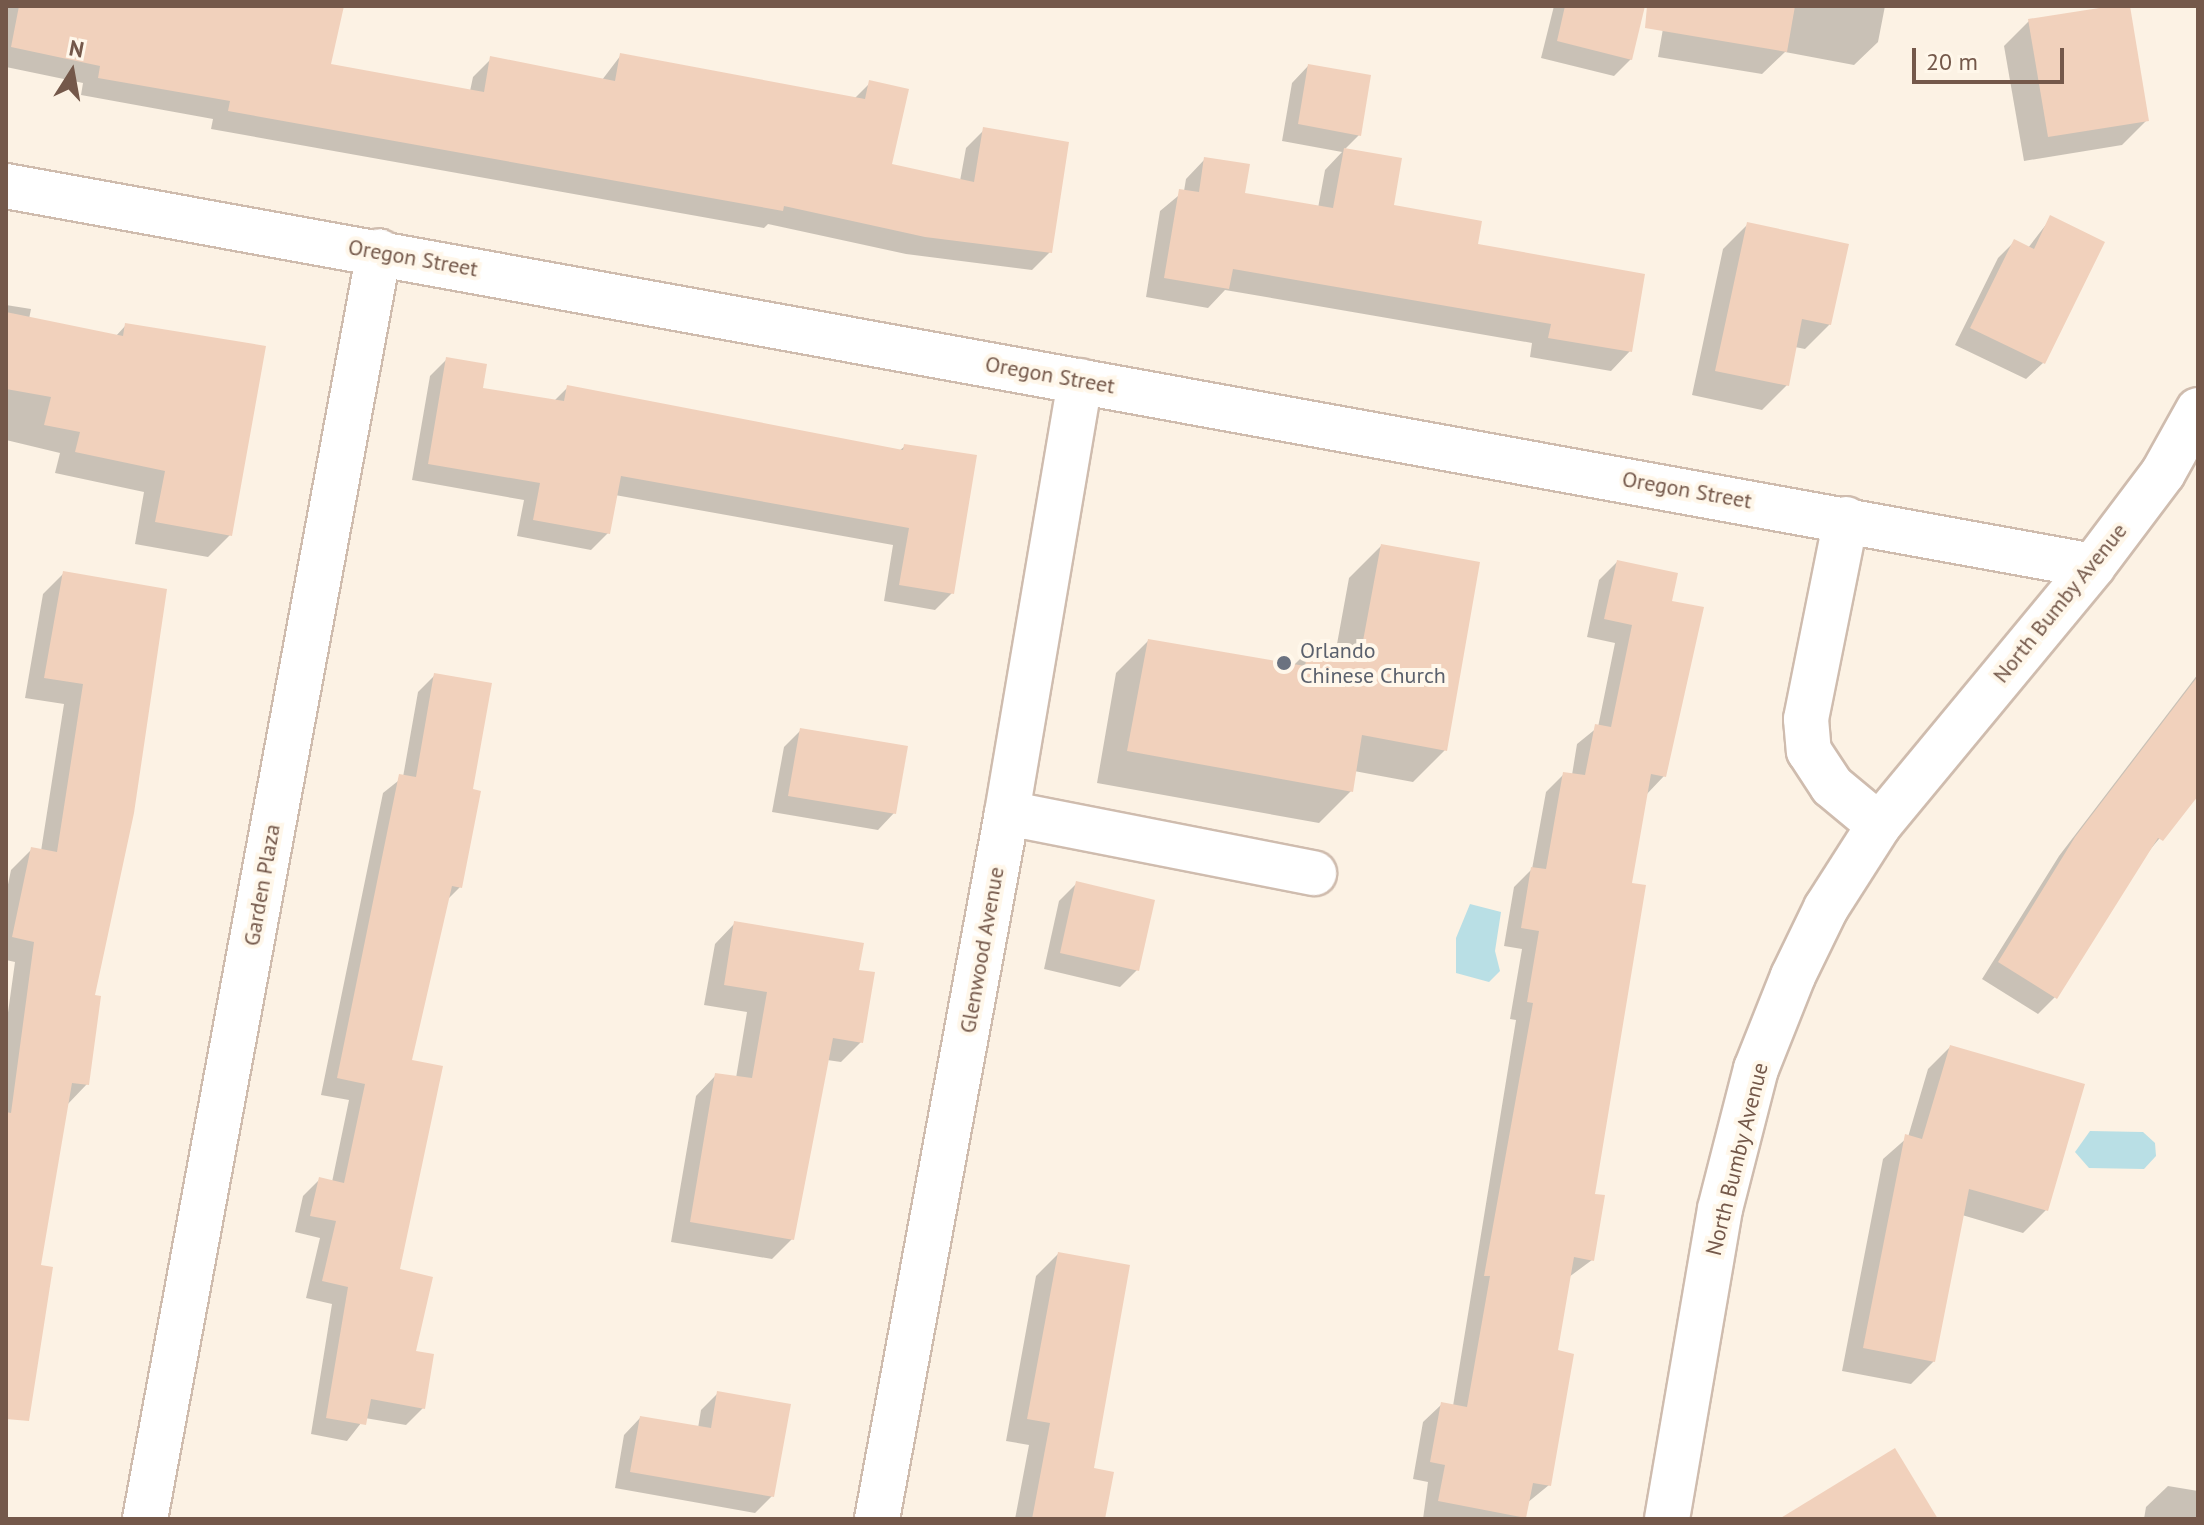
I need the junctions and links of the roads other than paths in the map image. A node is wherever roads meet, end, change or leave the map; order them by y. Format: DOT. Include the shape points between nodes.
graph roads {
  1 [pos="6,186"];
  2 [pos="379,251"];
  3 [pos="1080,381"];
  4 [pos="2198,410"];
  5 [pos="1846,519"];
  6 [pos="2093,566"];
  7 [pos="1007,813"];
  8 [pos="1879,825"];
  9 [pos="1314,873"];
  10 [pos="145,1519"];
  11 [pos="877,1519"];
  12 [pos="1667,1519"];
  1 -- 2 [label="street, Oregon Street"];
  2 -- 3 [label="street, Oregon Street"];
  2 -- 10 [label="street, Garden Plaza"];
  3 -- 5 [label="street, Oregon Street"];
  3 -- 7 [label="street, Glenwood Avenue"];
  4 -- 6 [label="street, North Bumby Avenue" via="2163,473"];
  5 -- 6 [label="street, Oregon Street"];
  5 -- 8 [label="street" via="1806,719 1809,751 1832,786"];
  6 -- 8 [label="street, North Bumby Avenue"];
  7 -- 9 [label="street"];
  7 -- 11 [label="street, Glenwood Avenue"];
  8 -- 12 [label="street, North Bumby Avenue" via="1826,908 1756,1069 1720,1209"];
}
